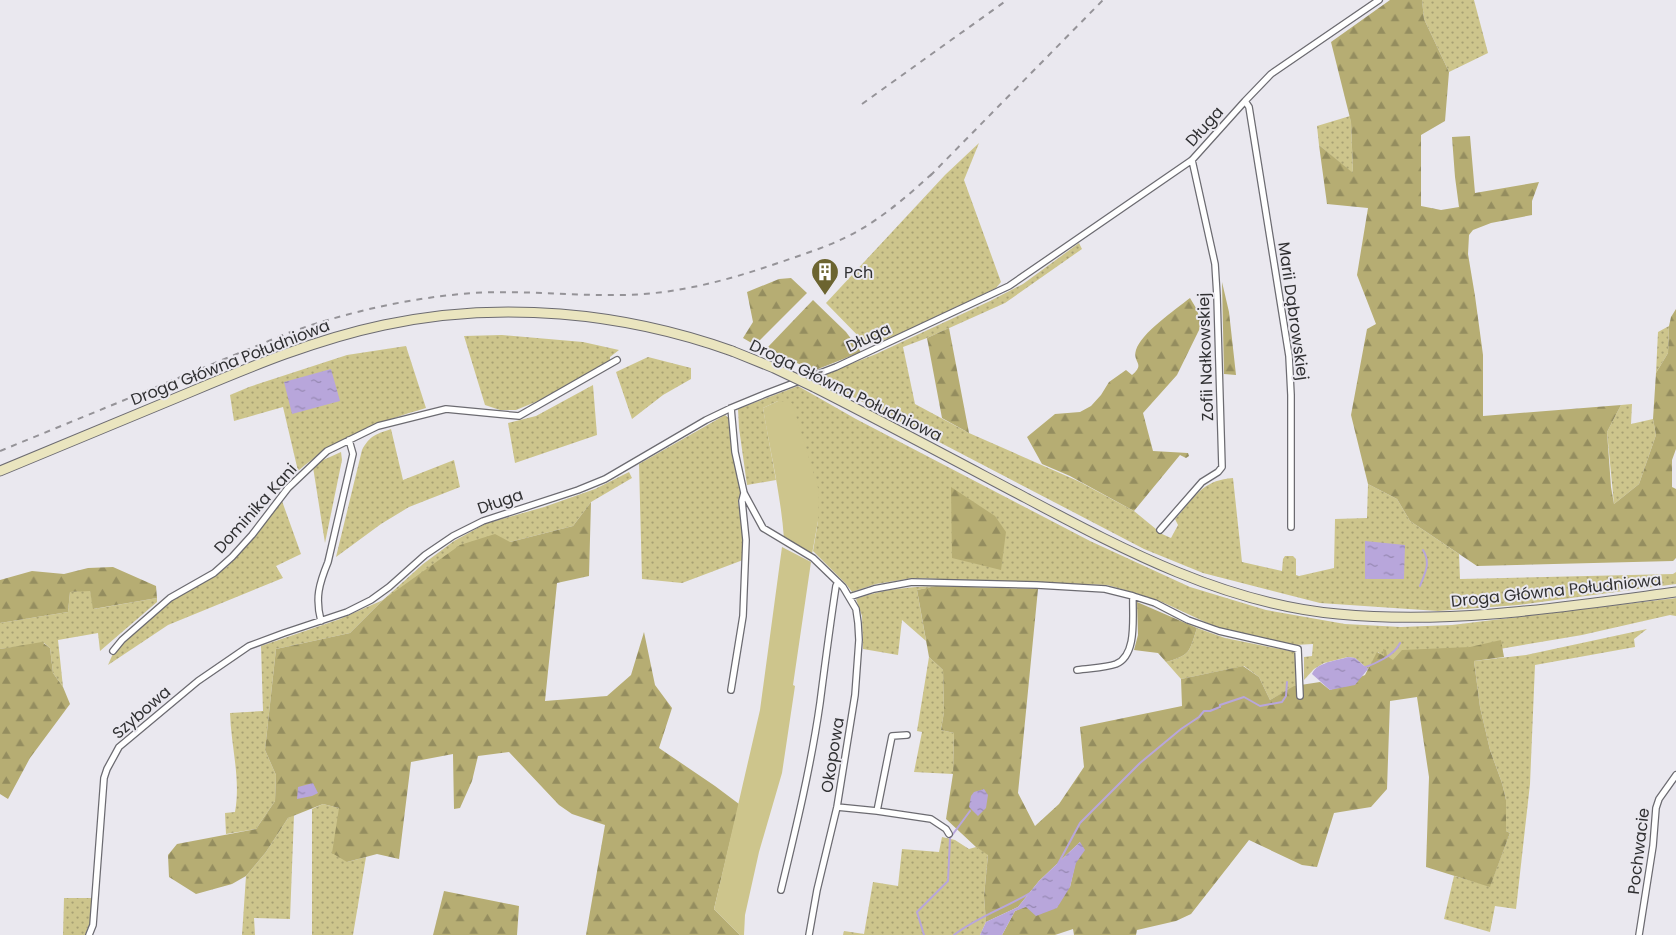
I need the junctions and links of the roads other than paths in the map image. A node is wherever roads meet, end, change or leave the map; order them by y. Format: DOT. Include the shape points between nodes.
graph roads {
  1 [pos="1379,0"];
  2 [pos="1245,101"];
  3 [pos="1192,160"];
  4 [pos="617,360"];
  5 [pos="731,408"];
  6 [pos="349,440"];
  7 [pos="0,470"];
  8 [pos="744,493"];
  9 [pos="1291,527"];
  10 [pos="1160,530"];
  11 [pos="838,582"];
  12 [pos="1676,592"];
  13 [pos="1133,596"];
  14 [pos="849,597"];
  15 [pos="321,621"];
  16 [pos="113,651"];
  17 [pos="1077,670"];
  18 [pos="731,690"];
  19 [pos="1300,696"];
  20 [pos="907,735"];
  21 [pos="1676,776"];
  22 [pos="837,807"];
  23 [pos="877,811"];
  24 [pos="949,834"];
  25 [pos="781,890"];
  26 [pos="89,935"];
  27 [pos="809,935"];
  28 [pos="1639,935"];
  1 -- 2 [label="street, Długa" via="1271,74"];
  2 -- 3 [label="street, Długa"];
  2 -- 9 [label="street, Marii Dąbrowskiej" via="1249,107 1289,356 1292,395"];
  3 -- 5 [label="street, Długa" via="1009,286 836,367"];
  3 -- 10 [label="street, Zofii Nałkowskiej" via="1215,264 1222,467 1202,482"];
  4 -- 6 [label="street, Dominika Kani" via="519,416 446,409 378,426"];
  5 -- 8 [label="street, Okopowa" via="735,452"];
  5 -- 15 [label="street, Długa" via="605,479 483,521 453,536 371,600"];
  6 -- 15 [label="street" via="353,454 317,595"];
  6 -- 16 [label="street, Dominika Kani" via="326,451 288,488 232,557 214,573 170,598"];
  7 -- 12 [label="main road, Droga Główna Południowa, bridge" via="259,364 336,337 434,317 482,313 565,315 647,326 732,351 814,387 1138,556 1203,582 1258,599 1338,614 1449,617 1524,612"];
  8 -- 11 [label="street, Okopowa" via="763,528 813,558"];
  8 -- 18 [label="street, Okopowa" via="746,540 742,616"];
  11 -- 14 [label="street, Okopowa"];
  11 -- 25 [label="street, Okopowa" via="814,737"];
  13 -- 14 [label="street" via="1105,590 1038,585 912,582"];
  13 -- 17 [label="street" via="1132,646 1124,659 1116,664"];
  13 -- 19 [label="street" via="1219,631 1298,649"];
  14 -- 22 [label="street, Okopowa" via="856,609 859,640 855,695"];
  15 -- 26 [label="street, Szybowa" via="249,646 198,681 119,747 104,778 93,925"];
  20 -- 23 [label="street" via="892,736"];
  21 -- 28 [label="street, Pochwacie" via="1656,808"];
  22 -- 23 [label="street"];
  22 -- 27 [label="street, Okopowa"];
  23 -- 24 [label="street" via="931,819"];
}
